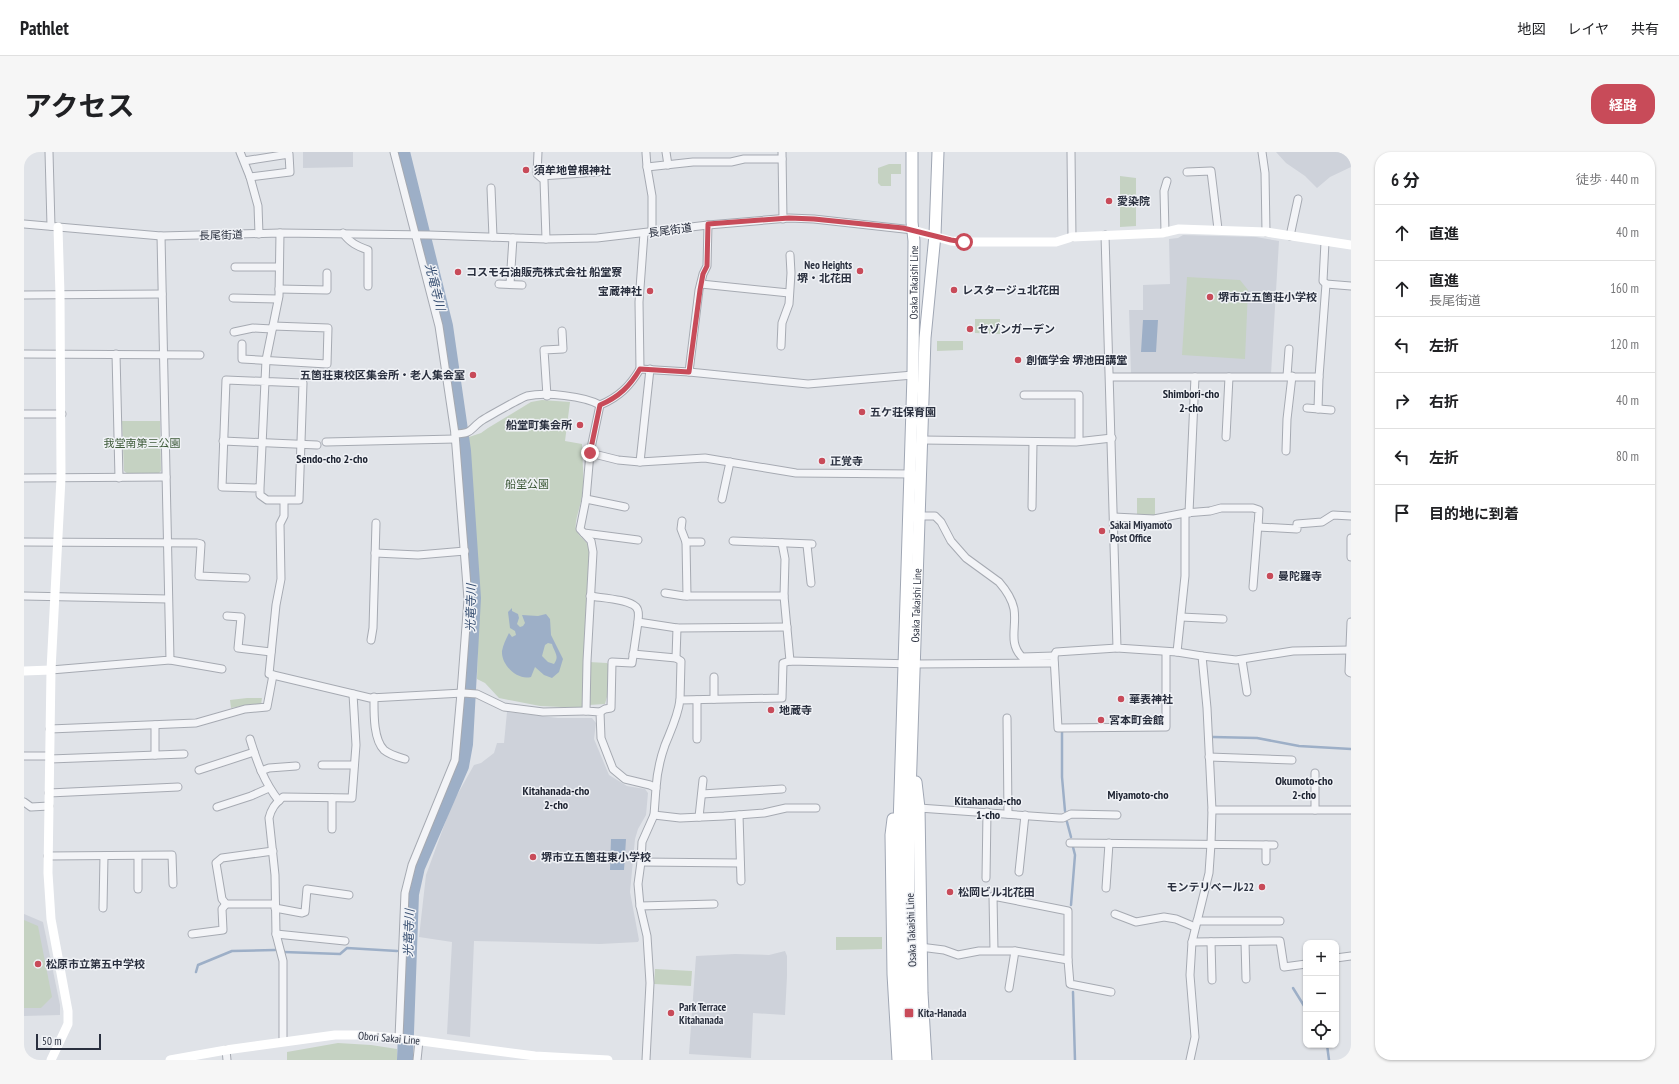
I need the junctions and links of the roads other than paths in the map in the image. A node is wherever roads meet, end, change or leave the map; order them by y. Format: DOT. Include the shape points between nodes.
graph roads {
  1 [pos="49,152"];
  2 [pos="240,152"];
  3 [pos="394,152"];
  4 [pos="538,152"];
  5 [pos="666,152"];
  6 [pos="912,152"];
  7 [pos="938,152"];
  8 [pos="1071,152"];
  9 [pos="1262,152"];
  10 [pos="646,153"];
  11 [pos="743,155"];
  12 [pos="782,155"];
  13 [pos="244,161"];
  14 [pos="668,165"];
  15 [pos="647,167"];
  16 [pos="598,172"];
  17 [pos="1187,172"];
  18 [pos="541,176"];
  19 [pos="250,177"];
  20 [pos="1167,181"];
  21 [pos="491,188"];
  22 [pos="1298,199"];
  23 [pos="783,219"];
  24 [pos="24,224"];
  25 [pos="708,224"];
  26 [pos="54,227"];
  27 [pos="1218,229"];
  28 [pos="913,230"];
  29 [pos="652,232"];
  30 [pos="1164,232"];
  31 [pos="1266,232"];
  32 [pos="280,233"];
  33 [pos="644,233"];
  34 [pos="259,234"];
  35 [pos="343,234"];
  36 [pos="417,235"];
  37 [pos="935,235"];
  38 [pos="1105,235"];
  39 [pos="161,236"];
  40 [pos="1290,236"];
  41 [pos="493,237"];
  42 [pos="1072,237"];
  43 [pos="513,238"];
  44 [pos="546,239"];
  45 [pos="1325,242"];
  46 [pos="1351,245"];
  47 [pos="790,255"];
  48 [pos="235,267"];
  49 [pos="279,267"];
  50 [pos="327,273"];
  51 [pos="500,284"];
  52 [pos="510,284"];
  53 [pos="701,284"];
  54 [pos="1326,284"];
  55 [pos="522,285"];
  56 [pos="368,286"];
  57 [pos="1351,286"];
  58 [pos="279,289"];
  59 [pos="790,293"];
  60 [pos="162,294"];
  61 [pos="24,295"];
  62 [pos="60,295"];
  63 [pos="233,298"];
  64 [pos="278,299"];
  65 [pos="272,328"];
  66 [pos="562,331"];
  67 [pos="234,332"];
  68 [pos="242,344"];
  69 [pos="781,346"];
  70 [pos="1288,349"];
  71 [pos="24,354"];
  72 [pos="61,354"];
  73 [pos="116,354"];
  74 [pos="164,354"];
  75 [pos="200,355"];
  76 [pos="266,360"];
  77 [pos="640,369"];
  78 [pos="650,369"];
  79 [pos="689,372"];
  80 [pos="913,375"];
  81 [pos="1290,376"];
  82 [pos="1110,377"];
  83 [pos="1229,377"];
  84 [pos="1320,377"];
  85 [pos="1196,378"];
  86 [pos="265,382"];
  87 [pos="1024,395"];
  88 [pos="547,396"];
  89 [pos="600,405"];
  90 [pos="1306,408"];
  91 [pos="1318,409"];
  92 [pos="1331,410"];
  93 [pos="24,414"];
  94 [pos="62,414"];
  95 [pos="455,436"];
  96 [pos="1112,438"];
  97 [pos="1226,438"];
  98 [pos="922,440"];
  99 [pos="223,441"];
  100 [pos="1079,441"];
  101 [pos="262,442"];
  102 [pos="326,442"];
  103 [pos="1033,442"];
  104 [pos="301,444"];
  105 [pos="317,445"];
  106 [pos="1286,451"];
  107 [pos="590,453"];
  108 [pos="640,462"];
  109 [pos="730,462"];
  110 [pos="910,474"];
  111 [pos="921,474"];
  112 [pos="24,478"];
  113 [pos="61,478"];
  114 [pos="119,478"];
  115 [pos="166,478"];
  116 [pos="260,488"];
  117 [pos="586,499"];
  118 [pos="284,500"];
  119 [pos="722,500"];
  120 [pos="625,507"];
  121 [pos="1032,507"];
  122 [pos="1187,513"];
  123 [pos="920,516"];
  124 [pos="1351,516"];
  125 [pos="1114,517"];
  126 [pos="682,521"];
  127 [pos="376,523"];
  128 [pos="1258,524"];
  129 [pos="584,533"];
  130 [pos="1351,538"];
  131 [pos="638,540"];
  132 [pos="733,541"];
  133 [pos="24,542"];
  134 [pos="58,542"];
  135 [pos="686,542"];
  136 [pos="701,542"];
  137 [pos="1351,542"];
  138 [pos="167,543"];
  139 [pos="782,543"];
  140 [pos="465,551"];
  141 [pos="375,553"];
  142 [pos="1351,557"];
  143 [pos="246,578"];
  144 [pos="812,583"];
  145 [pos="1253,587"];
  146 [pos="665,593"];
  147 [pos="24,596"];
  148 [pos="590,596"];
  149 [pos="687,596"];
  150 [pos="784,596"];
  151 [pos="54,597"];
  152 [pos="168,599"];
  153 [pos="227,616"];
  154 [pos="1181,618"];
  155 [pos="1223,619"];
  156 [pos="638,622"];
  157 [pos="1351,622"];
  158 [pos="787,627"];
  159 [pos="677,628"];
  160 [pos="371,640"];
  161 [pos="1117,648"];
  162 [pos="1350,650"];
  163 [pos="271,652"];
  164 [pos="1166,652"];
  165 [pos="1177,652"];
  166 [pos="633,654"];
  167 [pos="1202,656"];
  168 [pos="676,658"];
  169 [pos="170,660"];
  170 [pos="1054,660"];
  171 [pos="1242,660"];
  172 [pos="790,661"];
  173 [pos="910,664"];
  174 [pos="222,669"];
  175 [pos="24,670"];
  176 [pos="51,670"];
  177 [pos="1351,673"];
  178 [pos="273,675"];
  179 [pos="714,677"];
  180 [pos="1247,692"];
  181 [pos="462,693"];
  182 [pos="353,694"];
  183 [pos="374,698"];
  184 [pos="680,700"];
  185 [pos="697,700"];
  186 [pos="714,700"];
  187 [pos="586,711"];
  188 [pos="600,712"];
  189 [pos="1008,718"];
  190 [pos="155,725"];
  191 [pos="50,729"];
  192 [pos="250,739"];
  193 [pos="697,739"];
  194 [pos="911,744"];
  195 [pos="254,752"];
  196 [pos="184,754"];
  197 [pos="155,755"];
  198 [pos="24,756"];
  199 [pos="50,758"];
  200 [pos="1209,758"];
  201 [pos="405,759"];
  202 [pos="1292,760"];
  203 [pos="322,765"];
  204 [pos="354,765"];
  205 [pos="296,766"];
  206 [pos="199,770"];
  207 [pos="260,771"];
  208 [pos="1315,773"];
  209 [pos="703,780"];
  210 [pos="900,781"];
  211 [pos="178,787"];
  212 [pos="269,788"];
  213 [pos="656,788"];
  214 [pos="782,789"];
  215 [pos="49,793"];
  216 [pos="702,794"];
  217 [pos="332,798"];
  218 [pos="279,801"];
  219 [pos="24,802"];
  220 [pos="49,806"];
  221 [pos="217,806"];
  222 [pos="816,808"];
  223 [pos="919,808"];
  224 [pos="1212,810"];
  225 [pos="1315,810"];
  226 [pos="1351,810"];
  227 [pos="987,812"];
  228 [pos="1008,814"];
  229 [pos="654,815"];
  230 [pos="740,815"];
  231 [pos="1025,815"];
  232 [pos="1117,815"];
  233 [pos="698,817"];
  234 [pos="332,829"];
  235 [pos="1070,843"];
  236 [pos="1109,843"];
  237 [pos="1211,844"];
  238 [pos="272,851"];
  239 [pos="48,856"];
  240 [pos="104,856"];
  241 [pos="138,856"];
  242 [pos="1266,861"];
  243 [pos="641,862"];
  244 [pos="740,863"];
  245 [pos="1019,872"];
  246 [pos="986,878"];
  247 [pos="741,881"];
  248 [pos="173,884"];
  249 [pos="1106,888"];
  250 [pos="138,889"];
  251 [pos="349,895"];
  252 [pos="226,904"];
  253 [pos="714,904"];
  254 [pos="275,906"];
  255 [pos="640,906"];
  256 [pos="103,908"];
  257 [pos="1115,914"];
  258 [pos="905,918"];
  259 [pos="1280,921"];
  260 [pos="1196,924"];
  261 [pos="192,934"];
  262 [pos="276,934"];
  263 [pos="345,941"];
  264 [pos="1192,942"];
  265 [pos="1211,942"];
  266 [pos="1245,942"];
  267 [pos="920,947"];
  268 [pos="994,950"];
  269 [pos="1015,951"];
  270 [pos="1351,956"];
  271 [pos="1339,958"];
  272 [pos="1068,960"];
  273 [pos="1303,964"];
  274 [pos="1246,979"];
  275 [pos="1212,980"];
  276 [pos="1008,988"];
  277 [pos="1111,992"];
  278 [pos="400,1038"];
  279 [pos="415,1040"];
  280 [pos="284,1041"];
  281 [pos="226,1050"];
  282 [pos="51,1060"];
  283 [pos="170,1060"];
  284 [pos="227,1060"];
  285 [pos="417,1060"];
  286 [pos="604,1060"];
  287 [pos="608,1060"];
  288 [pos="646,1060"];
  289 [pos="898,1060"];
  290 [pos="907,1060"];
  291 [pos="917,1060"];
  292 [pos="926,1060"];
  293 [pos="1190,1060"];
  1 -- 26 [label="street"];
  2 -- 13 [label="street"];
  3 -- 36 [label="street"];
  4 -- 18 [label="street" via="537,174"];
  5 -- 14 [label="street"];
  6 -- 28 [label="main road, Osaka Takaishi Line"];
  7 -- 37 [label="main road, Osaka Takaishi Line"];
  8 -- 42 [label="street"];
  9 -- 31 [label="street"];
  10 -- 15 [label="street"];
  11 -- 12 [label="street"];
  11 -- 14 [label="street" via="731,162"];
  12 -- 23 [label="street"];
  13 -- 19 [label="street"];
  13 -- 19 [label="street" via="289,154 290,172"];
  14 -- 15 [label="street"];
  15 -- 29 [label="street" via="652,196"];
  16 -- 18 [label="street"];
  17 -- 27 [label="street" via="1211,171"];
  18 -- 44 [label="street" via="544,180"];
  19 -- 34 [label="street" via="258,206"];
  20 -- 30 [label="street" via="1164,192"];
  21 -- 41 [label="street"];
  22 -- 40 [label="street"];
  23 -- 25 [label="street, 長尾街道"];
  23 -- 28 [label="street, 長尾街道" via="814,219"];
  24 -- 26 [label="street, 長尾街道"];
  25 -- 29 [label="street, 長尾街道"];
  25 -- 53 [label="street" via="707,266"];
  26 -- 39 [label="street, 長尾街道"];
  26 -- 62 [label="street"];
  27 -- 30 [label="street" via="1179,229"];
  27 -- 31 [label="street"];
  28 -- 37 [label="street"];
  28 -- 80 [label="main road, Osaka Takaishi Line"];
  29 -- 33 [label="street, 長尾街道"];
  30 -- 38 [label="street"];
  31 -- 40 [label="street"];
  32 -- 34 [label="street, 長尾街道"];
  32 -- 35 [label="street, 長尾街道"];
  32 -- 49 [label="street"];
  33 -- 44 [label="street, 長尾街道" via="597,238"];
  33 -- 77 [label="street" via="639,302"];
  34 -- 39 [label="street, 長尾街道"];
  35 -- 36 [label="street, 長尾街道"];
  35 -- 56 [label="street" via="354,245 368,250"];
  36 -- 41 [label="street, 長尾街道"];
  36 -- 95 [label="street" via="439,326"];
  37 -- 42 [label="street" via="964,242 1056,242"];
  37 -- 98 [label="main road, Osaka Takaishi Line" via="925,336"];
  38 -- 42 [label="street"];
  38 -- 82 [label="street"];
  39 -- 60 [label="street"];
  40 -- 45 [label="street"];
  41 -- 43 [label="street, 長尾街道"];
  43 -- 44 [label="street, 長尾街道"];
  43 -- 52 [label="street"];
  45 -- 46 [label="street"];
  45 -- 54 [label="street" via="1323,280"];
  47 -- 59 [label="street"];
  48 -- 49 [label="street"];
  49 -- 58 [label="street"];
  50 -- 58 [label="street" via="327,290"];
  51 -- 52 [label="street"];
  52 -- 55 [label="street"];
  53 -- 59 [label="street"];
  53 -- 79 [label="street"];
  54 -- 57 [label="street"];
  54 -- 84 [label="street"];
  58 -- 64 [label="street"];
  59 -- 69 [label="street" via="782,323"];
  60 -- 62 [label="street"];
  60 -- 74 [label="street"];
  61 -- 62 [label="street"];
  62 -- 72 [label="street"];
  63 -- 64 [label="street"];
  64 -- 65 [label="street"];
  65 -- 67 [label="street"];
  65 -- 76 [label="street"];
  65 -- 76 [label="street" via="328,328 327,364"];
  66 -- 88 [label="street" via="562,349 544,350"];
  68 -- 76 [label="street" via="242,359"];
  70 -- 81 [label="street"];
  71 -- 72 [label="street"];
  72 -- 73 [label="street"];
  72 -- 94 [label="street"];
  73 -- 74 [label="street"];
  73 -- 114 [label="street"];
  74 -- 75 [label="street"];
  74 -- 115 [label="street"];
  76 -- 86 [label="street"];
  77 -- 78 [label="street"];
  77 -- 89 [label="street" via="622,393"];
  78 -- 79 [label="street"];
  78 -- 108 [label="street"];
  79 -- 80 [label="street" via="808,384"];
  80 -- 110 [label="main road, Osaka Takaishi Line"];
  81 -- 83 [label="street"];
  81 -- 84 [label="street"];
  81 -- 106 [label="street"];
  82 -- 85 [label="street"];
  82 -- 96 [label="street"];
  83 -- 85 [label="street"];
  83 -- 97 [label="street"];
  84 -- 91 [label="street"];
  85 -- 122 [label="street"];
  86 -- 99 [label="street" via="226,380"];
  86 -- 101 [label="street"];
  86 -- 104 [label="street" via="303,383"];
  87 -- 100 [label="street" via="1079,395"];
  88 -- 89 [label="street" via="570,396"];
  88 -- 95 [label="street" via="526,396 481,422 467,434"];
  89 -- 107 [label="street"];
  90 -- 91 [label="street"];
  91 -- 92 [label="street"];
  93 -- 94 [label="street"];
  94 -- 113 [label="street"];
  95 -- 102 [label="street"];
  95 -- 140 [label="street"];
  96 -- 100 [label="street"];
  96 -- 125 [label="street"];
  98 -- 103 [label="street"];
  98 -- 111 [label="main road, Osaka Takaishi Line"];
  99 -- 101 [label="street"];
  99 -- 116 [label="street" via="222,487"];
  100 -- 103 [label="street"];
  101 -- 104 [label="street"];
  101 -- 116 [label="street"];
  103 -- 121 [label="street"];
  104 -- 105 [label="street"];
  104 -- 118 [label="street" via="299,500"];
  107 -- 108 [label="street"];
  107 -- 117 [label="street"];
  108 -- 109 [label="street" via="705,458"];
  109 -- 110 [label="street" via="796,473"];
  109 -- 119 [label="street"];
  110 -- 111 [label="street"];
  110 -- 173 [label="main road, Osaka Takaishi Line"];
  111 -- 123 [label="main road, Osaka Takaishi Line"];
  112 -- 113 [label="street"];
  113 -- 114 [label="street"];
  113 -- 134 [label="street"];
  114 -- 115 [label="street"];
  115 -- 138 [label="street"];
  116 -- 118 [label="street" via="260,495 267,500"];
  117 -- 120 [label="street"];
  117 -- 129 [label="street" via="580,522 580,529"];
  118 -- 163 [label="street" via="284,516 280,524 281,580"];
  122 -- 125 [label="street" via="1154,519"];
  122 -- 128 [label="street" via="1221,508 1253,508 1259,510"];
  122 -- 154 [label="street"];
  123 -- 170 [label="street" via="935,516 966,558 1004,587 1014,609 1014,646 1022,657"];
  123 -- 173 [label="main road, Osaka Takaishi Line"];
  124 -- 128 [label="street" via="1333,515 1322,522 1297,524 1297,529"];
  125 -- 161 [label="street"];
  126 -- 135 [label="street" via="681,529"];
  127 -- 141 [label="street"];
  128 -- 145 [label="street"];
  129 -- 131 [label="street"];
  129 -- 148 [label="street" via="591,541 593,552"];
  130 -- 137 [label="street"];
  132 -- 139 [label="street"];
  133 -- 134 [label="street"];
  134 -- 138 [label="street"];
  134 -- 151 [label="street"];
  135 -- 136 [label="street"];
  135 -- 149 [label="street"];
  137 -- 142 [label="street"];
  138 -- 143 [label="street" via="201,544 199,576"];
  138 -- 152 [label="street"];
  139 -- 144 [label="street" via="810,544"];
  139 -- 150 [label="street" via="785,559"];
  140 -- 141 [label="street" via="418,556"];
  140 -- 181 [label="street" via="468,599"];
  141 -- 160 [label="street"];
  146 -- 149 [label="street"];
  147 -- 151 [label="street"];
  148 -- 156 [label="street" via="628,602 636,606 639,611"];
  148 -- 187 [label="street"];
  149 -- 150 [label="street"];
  150 -- 158 [label="street"];
  151 -- 152 [label="street"];
  151 -- 176 [label="street"];
  152 -- 169 [label="street"];
  153 -- 163 [label="street" via="241,618 238,648"];
  154 -- 155 [label="street"];
  154 -- 165 [label="street"];
  156 -- 159 [label="street"];
  156 -- 166 [label="street"];
  157 -- 162 [label="street"];
  158 -- 159 [label="street"];
  158 -- 172 [label="street"];
  159 -- 168 [label="street"];
  161 -- 164 [label="street"];
  161 -- 170 [label="street" via="1060,651 1056,652"];
  162 -- 171 [label="street" via="1284,652"];
  162 -- 177 [label="street"];
  163 -- 178 [label="street" via="269,674"];
  164 -- 165 [label="street"];
  164 -- 170 [label="street" via="1166,727 1058,728"];
  165 -- 167 [label="street"];
  166 -- 168 [label="street"];
  166 -- 188 [label="street" via="632,663 612,662 611,708 605,708"];
  167 -- 171 [label="street"];
  167 -- 200 [label="street"];
  168 -- 184 [label="street" via="681,661"];
  169 -- 174 [label="street"];
  169 -- 176 [label="street"];
  170 -- 173 [label="street"];
  171 -- 180 [label="street"];
  172 -- 173 [label="street"];
  172 -- 186 [label="street" via="783,663 782,698"];
  173 -- 194 [label="main road, Osaka Takaishi Line"];
  173 -- 210 [label="main road, Osaka Takaishi Line"];
  175 -- 176 [label="street"];
  176 -- 191 [label="street"];
  178 -- 182 [label="street"];
  178 -- 190 [label="street" via="267,707 245,709 196,723"];
  179 -- 186 [label="street"];
  181 -- 183 [label="street"];
  181 -- 187 [label="street" via="474,694 504,707 543,712"];
  181 -- 278 [label="street" via="455,760 412,864 405,893"];
  182 -- 183 [label="street"];
  182 -- 204 [label="street" via="356,745"];
  183 -- 201 [label="street" via="375,725 383,750"];
  184 -- 185 [label="street"];
  184 -- 213 [label="street" via="671,733 661,756"];
  185 -- 186 [label="street"];
  185 -- 193 [label="street"];
  187 -- 188 [label="street"];
  188 -- 213 [label="street" via="601,738 613,769 625,779 650,784"];
  189 -- 228 [label="street"];
  190 -- 191 [label="street"];
  190 -- 197 [label="street"];
  191 -- 199 [label="street"];
  192 -- 195 [label="street"];
  194 -- 223 [label="main road"];
  194 -- 258 [label="main road, Osaka Takaishi Line"];
  195 -- 206 [label="street"];
  195 -- 207 [label="street"];
  196 -- 197 [label="street"];
  197 -- 199 [label="street"];
  198 -- 199 [label="street"];
  199 -- 215 [label="street"];
  200 -- 202 [label="street"];
  200 -- 224 [label="street"];
  203 -- 204 [label="street"];
  204 -- 217 [label="street" via="352,798"];
  205 -- 207 [label="street"];
  207 -- 212 [label="street"];
  208 -- 225 [label="street"];
  209 -- 216 [label="street"];
  210 -- 258 [label="main road, Osaka Takaishi Line"];
  210 -- 289 [label="main road" via="891,835 893,974"];
  211 -- 215 [label="street"];
  212 -- 218 [label="street"];
  212 -- 221 [label="street"];
  213 -- 229 [label="street"];
  214 -- 216 [label="street"];
  215 -- 220 [label="street"];
  216 -- 233 [label="street"];
  217 -- 218 [label="street" via="283,797"];
  217 -- 234 [label="street"];
  218 -- 238 [label="street" via="270,810"];
  219 -- 220 [label="street" via="31,807"];
  220 -- 239 [label="street"];
  222 -- 230 [label="street" via="786,808"];
  223 -- 227 [label="street"];
  223 -- 267 [label="main road"];
  224 -- 225 [label="street"];
  224 -- 237 [label="street"];
  225 -- 226 [label="street"];
  227 -- 228 [label="street"];
  227 -- 246 [label="street"];
  228 -- 231 [label="street"];
  229 -- 233 [label="street"];
  229 -- 243 [label="street" via="642,842"];
  230 -- 233 [label="street"];
  230 -- 244 [label="street"];
  231 -- 232 [label="street" via="1063,818 1072,814"];
  231 -- 245 [label="street"];
  235 -- 236 [label="street"];
  236 -- 237 [label="street"];
  236 -- 249 [label="street"];
  237 -- 242 [label="street" via="1270,845"];
  237 -- 260 [label="street" via="1209,873"];
  238 -- 252 [label="street" via="222,858 216,863 222,900"];
  238 -- 254 [label="street"];
  239 -- 240 [label="street"];
  239 -- 282 [label="street" via="51,919 68,1011 68,1024"];
  240 -- 241 [label="street"];
  240 -- 256 [label="street"];
  241 -- 248 [label="street" via="172,855"];
  241 -- 250 [label="street"];
  243 -- 244 [label="street"];
  243 -- 255 [label="street" via="638,884"];
  244 -- 247 [label="street"];
  251 -- 254 [label="street" via="307,889 305,912"];
  252 -- 254 [label="street"];
  252 -- 261 [label="street" via="222,909 223,930"];
  253 -- 255 [label="street"];
  254 -- 262 [label="street"];
  255 -- 288 [label="street" via="647,936 650,983"];
  257 -- 260 [label="street" via="1136,922 1164,917"];
  258 -- 290 [label="main road, Osaka Takaishi Line"];
  258 -- 291 [label="main road, Osaka Takaishi Line"];
  259 -- 260 [label="street"];
  260 -- 264 [label="street"];
  262 -- 263 [label="street"];
  262 -- 280 [label="street" via="283,962"];
  264 -- 265 [label="street"];
  264 -- 293 [label="street" via="1190,975 1195,1037"];
  265 -- 266 [label="street"];
  265 -- 275 [label="street"];
  266 -- 273 [label="street" via="1280,942 1284,966"];
  266 -- 274 [label="street"];
  267 -- 268 [label="street" via="944,950 958,955"];
  267 -- 292 [label="main road"];
  268 -- 269 [label="street"];
  268 -- 272 [label="street" via="993,896 1068,911"];
  269 -- 272 [label="street"];
  269 -- 276 [label="street"];
  270 -- 271 [label="street"];
  272 -- 277 [label="street" via="1070,984"];
  278 -- 279 [label="street, Obori Sakai Line"];
  278 -- 280 [label="street, Obori Sakai Line" via="334,1035"];
  279 -- 285 [label="street"];
  279 -- 286 [label="street, Obori Sakai Line" via="535,1056"];
  280 -- 281 [label="street, Obori Sakai Line"];
  281 -- 283 [label="street, Obori Sakai Line"];
  281 -- 284 [label="street"];
  286 -- 287 [label="street, Obori Sakai Line"];
}
